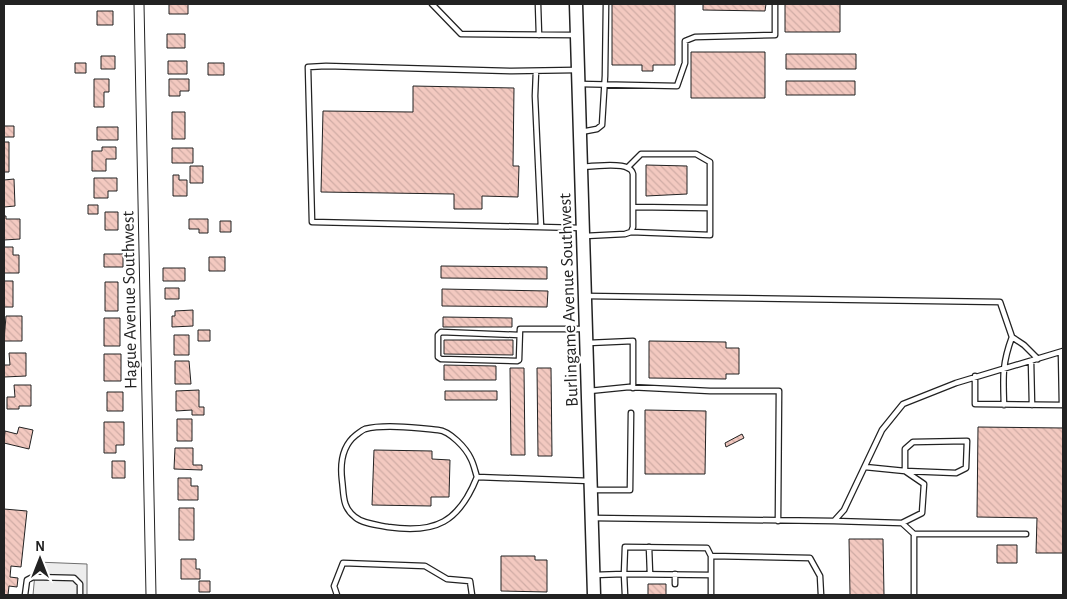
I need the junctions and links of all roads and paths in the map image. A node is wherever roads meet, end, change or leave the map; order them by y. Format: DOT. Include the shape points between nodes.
graph roads {
  1 [pos="139,4"];
  2 [pos="432,4"];
  3 [pos="538,4"];
  4 [pos="576,4"];
  5 [pos="606,4"];
  6 [pos="776,4"];
  7 [pos="539,35"];
  8 [pos="577,35"];
  9 [pos="536,70"];
  10 [pos="578,70"];
  11 [pos="578,84"];
  12 [pos="603,84"];
  13 [pos="580,132"];
  14 [pos="581,167"];
  15 [pos="628,167"];
  16 [pos="633,207"];
  17 [pos="710,208"];
  18 [pos="541,227"];
  19 [pos="583,232"];
  20 [pos="631,232"];
  21 [pos="585,296"];
  22 [pos="586,329"];
  23 [pos="519,335"];
  24 [pos="1012,337"];
  25 [pos="587,344"];
  26 [pos="1062,351"];
  27 [pos="1038,359"];
  28 [pos="1031,361"];
  29 [pos="1003,368"];
  30 [pos="975,376"];
  31 [pos="633,388"];
  32 [pos="588,391"];
  33 [pos="1004,405"];
  34 [pos="1032,405"];
  35 [pos="1063,405"];
  36 [pos="631,413"];
  37 [pos="865,468"];
  38 [pos="905,471"];
  39 [pos="477,477"];
  40 [pos="591,486"];
  41 [pos="592,518"];
  42 [pos="778,521"];
  43 [pos="834,521"];
  44 [pos="902,523"];
  45 [pos="914,534"];
  46 [pos="1026,534"];
  47 [pos="649,547"];
  48 [pos="710,556"];
  49 [pos="624,574"];
  50 [pos="650,574"];
  51 [pos="675,574"];
  52 [pos="593,575"];
  53 [pos="711,575"];
  54 [pos="675,584"];
  55 [pos="25,595"];
  56 [pos="80,595"];
  57 [pos="152,595"];
  58 [pos="337,595"];
  59 [pos="472,595"];
  60 [pos="594,595"];
  61 [pos="625,595"];
  62 [pos="711,595"];
  63 [pos="821,595"];
  64 [pos="914,595"];
  1 -- 57 [label="street, Hague Avenue Southwest"];
  2 -- 7 [label="lane" via="461,34"];
  3 -- 7 [label="lane"];
  4 -- 8 [label="street, Burlingame Avenue Southwest"];
  5 -- 12 [label="lane"];
  6 -- 12 [label="lane" via="775,36 695,37 686,40 685,63 677,86"];
  7 -- 8 [label="lane"];
  8 -- 10 [label="street, Burlingame Avenue Southwest"];
  9 -- 10 [label="lane"];
  9 -- 18 [label="lane"];
  9 -- 18 [label="lane" via="308,67 312,222"];
  10 -- 11 [label="street, Burlingame Avenue Southwest"];
  11 -- 12 [label="lane"];
  11 -- 13 [label="street, Burlingame Avenue Southwest"];
  12 -- 13 [label="lane" via="602,126"];
  13 -- 14 [label="street, Burlingame Avenue Southwest"];
  14 -- 15 [label="lane"];
  14 -- 19 [label="street, Burlingame Avenue Southwest"];
  15 -- 16 [label="lane" via="633,174"];
  15 -- 17 [label="lane" via="642,154 696,154 710,162"];
  16 -- 17 [label="lane"];
  16 -- 20 [label="lane" via="634,227"];
  17 -- 20 [label="lane" via="710,235"];
  18 -- 19 [label="lane"];
  19 -- 20 [label="lane"];
  19 -- 21 [label="street, Burlingame Avenue Southwest"];
  21 -- 22 [label="street, Burlingame Avenue Southwest"];
  21 -- 24 [label="lane" via="1000,302"];
  22 -- 23 [label="lane" via="521,329"];
  22 -- 25 [label="street, Burlingame Avenue Southwest"];
  23 -- 23 [label="lane" via="441,332 438,334 438,357 517,361"];
  24 -- 27 [label="lane"];
  24 -- 29 [label="lane"];
  25 -- 31 [label="lane" via="633,341"];
  25 -- 32 [label="street, Burlingame Avenue Southwest"];
  26 -- 27 [label="lane"];
  26 -- 35 [label="lane"];
  27 -- 28 [label="lane"];
  28 -- 29 [label="lane"];
  28 -- 34 [label="lane"];
  29 -- 30 [label="lane"];
  29 -- 33 [label="lane"];
  30 -- 33 [label="lane" via="975,404"];
  30 -- 37 [label="lane" via="903,404 882,430"];
  31 -- 32 [label="lane"];
  31 -- 42 [label="lane" via="780,391"];
  32 -- 40 [label="street, Burlingame Avenue Southwest"];
  33 -- 34 [label="lane"];
  34 -- 35 [label="lane"];
  36 -- 40 [label="lane" via="630,490"];
  37 -- 38 [label="lane"];
  37 -- 43 [label="lane" via="844,510"];
  38 -- 38 [label="lane" via="956,473 966,468 966,441 913,442 905,448"];
  38 -- 44 [label="lane" via="924,484 922,513"];
  39 -- 39 [label="lane" via="471,459 458,442 442,430 420,428 364,429 349,440 341,465 345,507 357,519 399,529 425,528 444,522 461,509"];
  39 -- 40 [label="lane"];
  40 -- 41 [label="street, Burlingame Avenue Southwest"];
  41 -- 42 [label="lane"];
  41 -- 52 [label="street, Burlingame Avenue Southwest"];
  42 -- 43 [label="lane"];
  43 -- 44 [label="lane"];
  44 -- 45 [label="lane"];
  45 -- 46 [label="lane"];
  45 -- 64 [label="lane"];
  47 -- 48 [label="lane" via="706,548"];
  47 -- 49 [label="lane" via="625,547"];
  47 -- 50 [label="lane"];
  48 -- 53 [label="lane"];
  48 -- 63 [label="lane" via="810,558 820,576"];
  49 -- 50 [label="lane"];
  49 -- 52 [label="lane"];
  49 -- 61 [label="lane"];
  50 -- 51 [label="lane"];
  51 -- 53 [label="lane"];
  51 -- 54 [label="lane"];
  52 -- 60 [label="street, Burlingame Avenue Southwest"];
  53 -- 62 [label="lane"];
  55 -- 56 [label="lane" via="27,580 32,577 74,578 80,584"];
  58 -- 59 [label="lane" via="334,586 343,563 425,566 447,579 470,580"];
}
